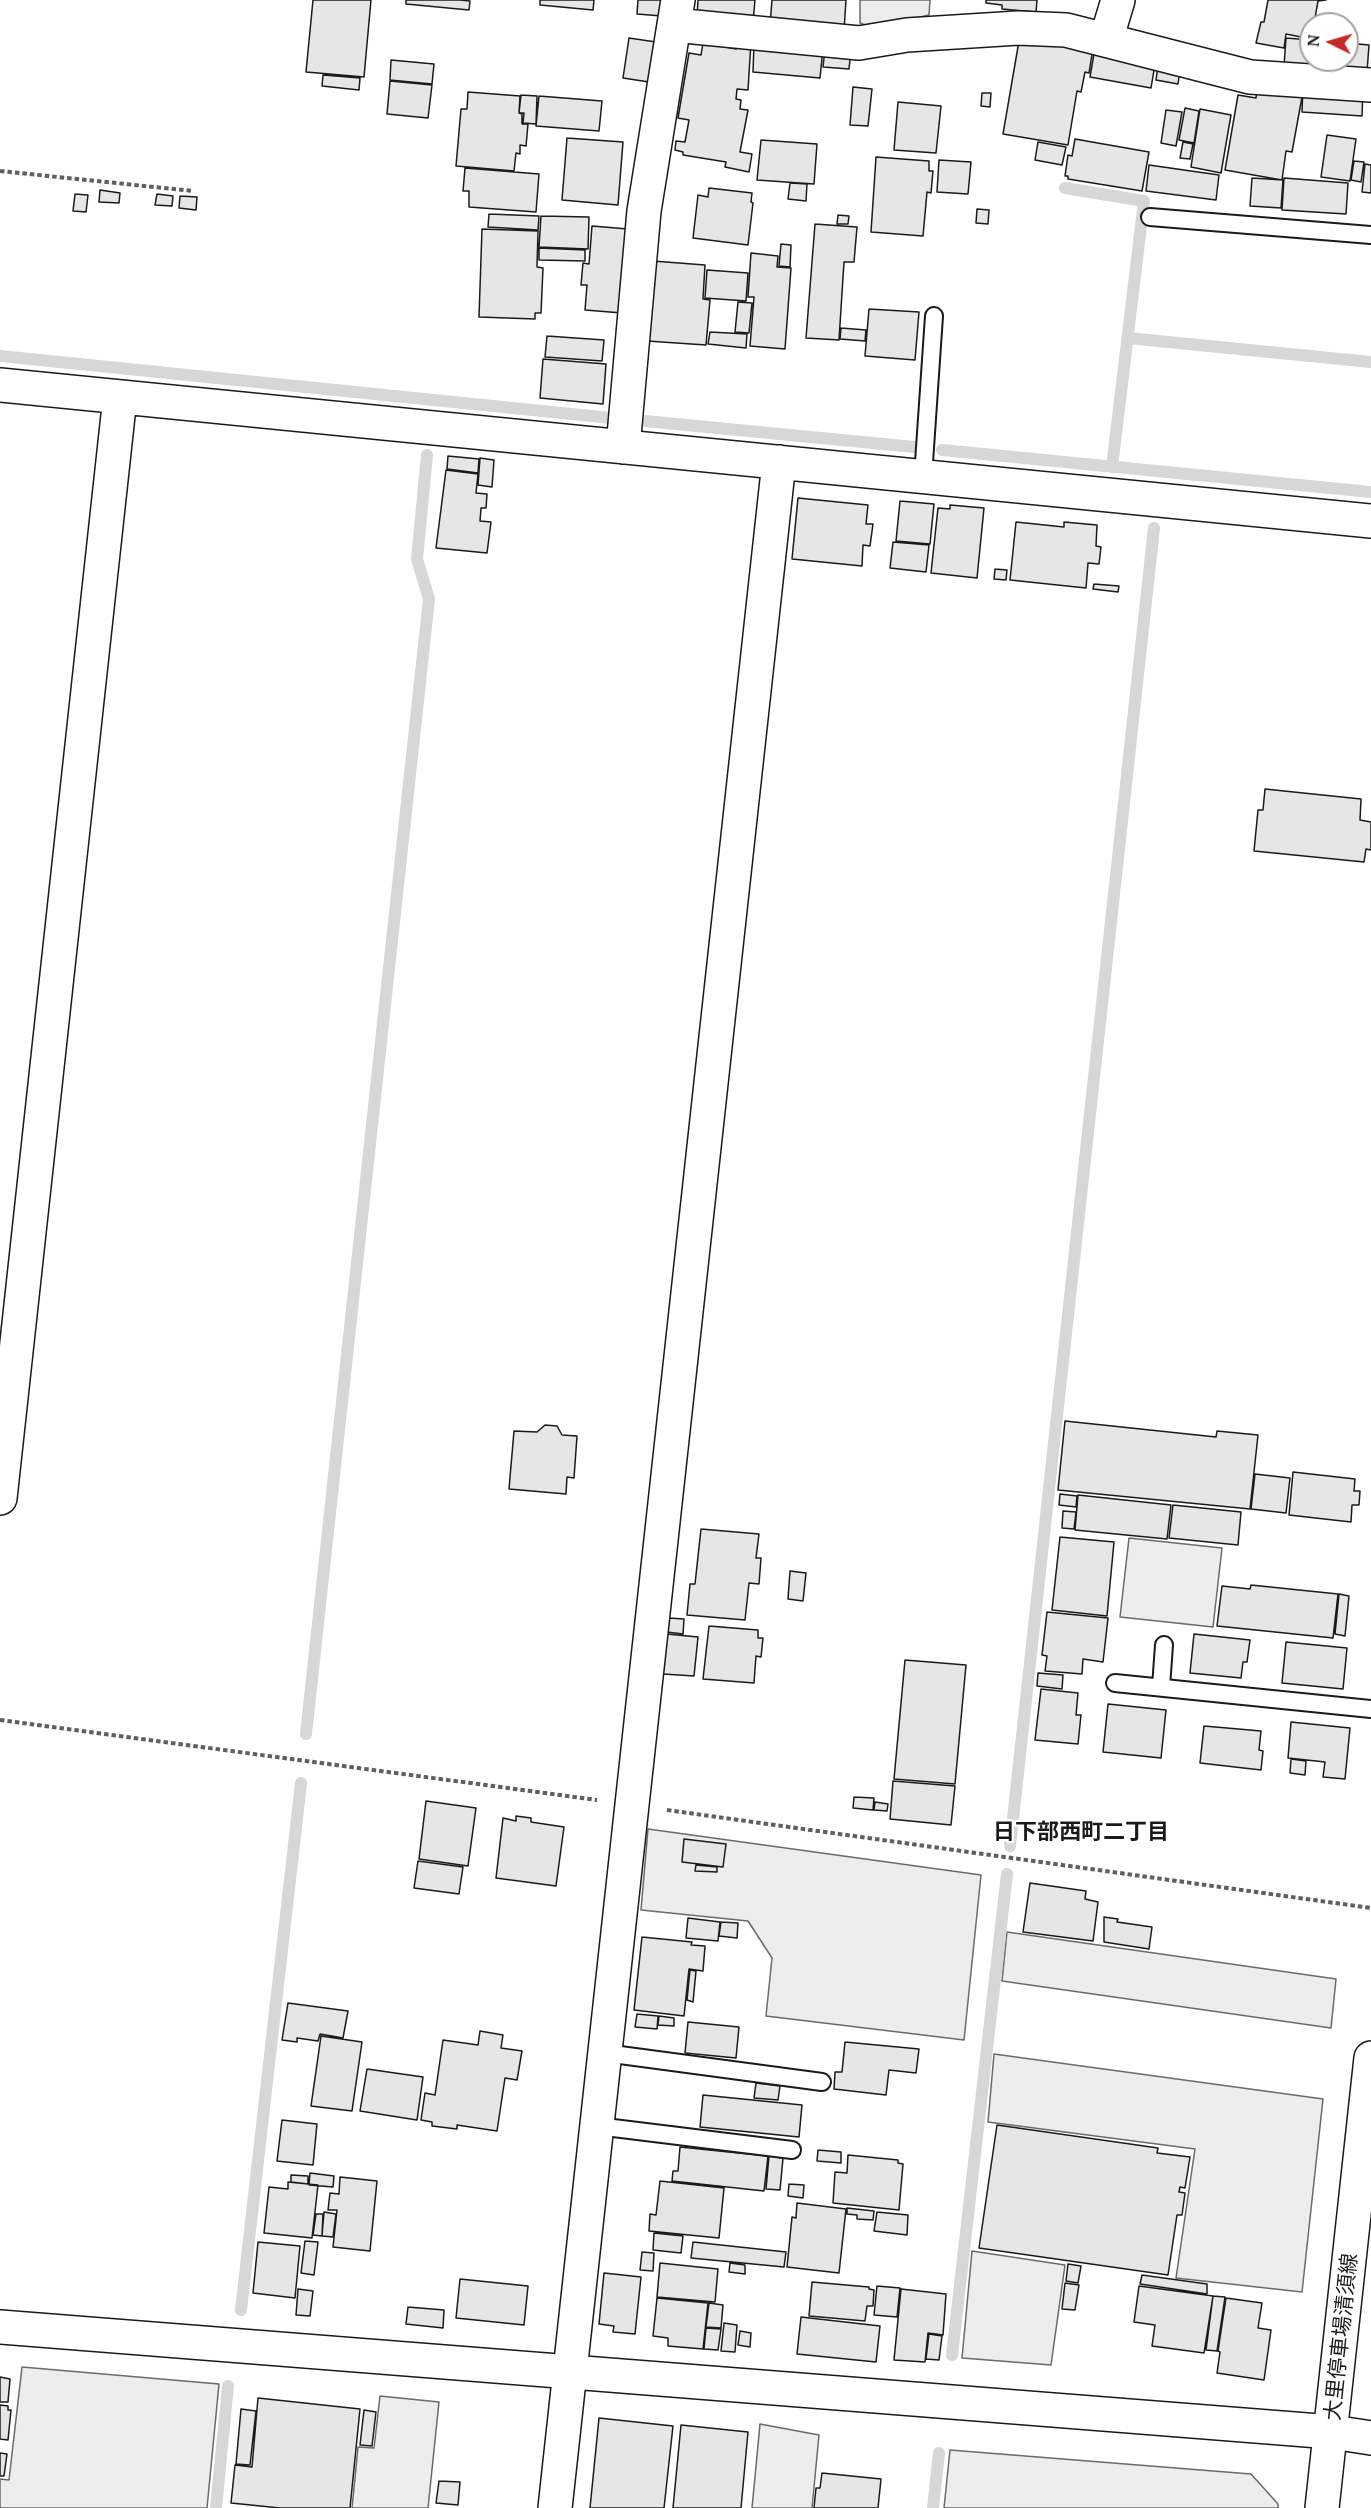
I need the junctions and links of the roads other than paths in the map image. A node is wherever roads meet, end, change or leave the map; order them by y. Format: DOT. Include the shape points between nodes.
graph roads {
  1 [pos="1118,0"];
  2 [pos="676,13"];
  3 [pos="1106,40"];
  4 [pos="1371,85"];
  5 [pos="1150,216"];
  6 [pos="1371,235"];
  7 [pos="934,316"];
  8 [pos="0,385"];
  9 [pos="120,397"];
  10 [pos="623,447"];
  11 [pos="779,462"];
  12 [pos="923,477"];
  13 [pos="1371,521"];
  14 [pos="0,1498"];
  15 [pos="1164,1645"];
  16 [pos="1115,1683"];
  17 [pos="1161,1688"];
  18 [pos="1371,1709"];
  19 [pos="605,2053"];
  20 [pos="1371,2058"];
  21 [pos="822,2082"];
  22 [pos="597,2126"];
  23 [pos="792,2150"];
  24 [pos="0,2327"];
  25 [pos="570,2372"];
  26 [pos="1332,2432"];
  27 [pos="1371,2438"];
  28 [pos="555,2508"];
  29 [pos="1322,2508"];
  1 -- 3 [label="street"];
  2 -- 3 [label="street" via="859,43 907,35 1018,28 1066,30"];
  2 -- 10 [label="street" via="644,211"];
  3 -- 4 [label="street" via="1250,77"];
  5 -- 6 [label="lane"];
  7 -- 12 [label="lane"];
  8 -- 9 [label="street"];
  9 -- 10 [label="street"];
  9 -- 14 [label="street"];
  10 -- 11 [label="street"];
  11 -- 12 [label="street"];
  11 -- 19 [label="street"];
  12 -- 13 [label="street"];
  15 -- 17 [label="lane"];
  16 -- 17 [label="lane"];
  17 -- 18 [label="lane"];
  19 -- 21 [label="lane"];
  19 -- 22 [label="street"];
  20 -- 26 [label="street, 大里停車場清須線"];
  22 -- 23 [label="lane"];
  22 -- 25 [label="street"];
  24 -- 25 [label="street"];
  25 -- 26 [label="street"];
  25 -- 28 [label="street"];
  26 -- 27 [label="street"];
  26 -- 29 [label="street, 大里停車場清須線"];
}
